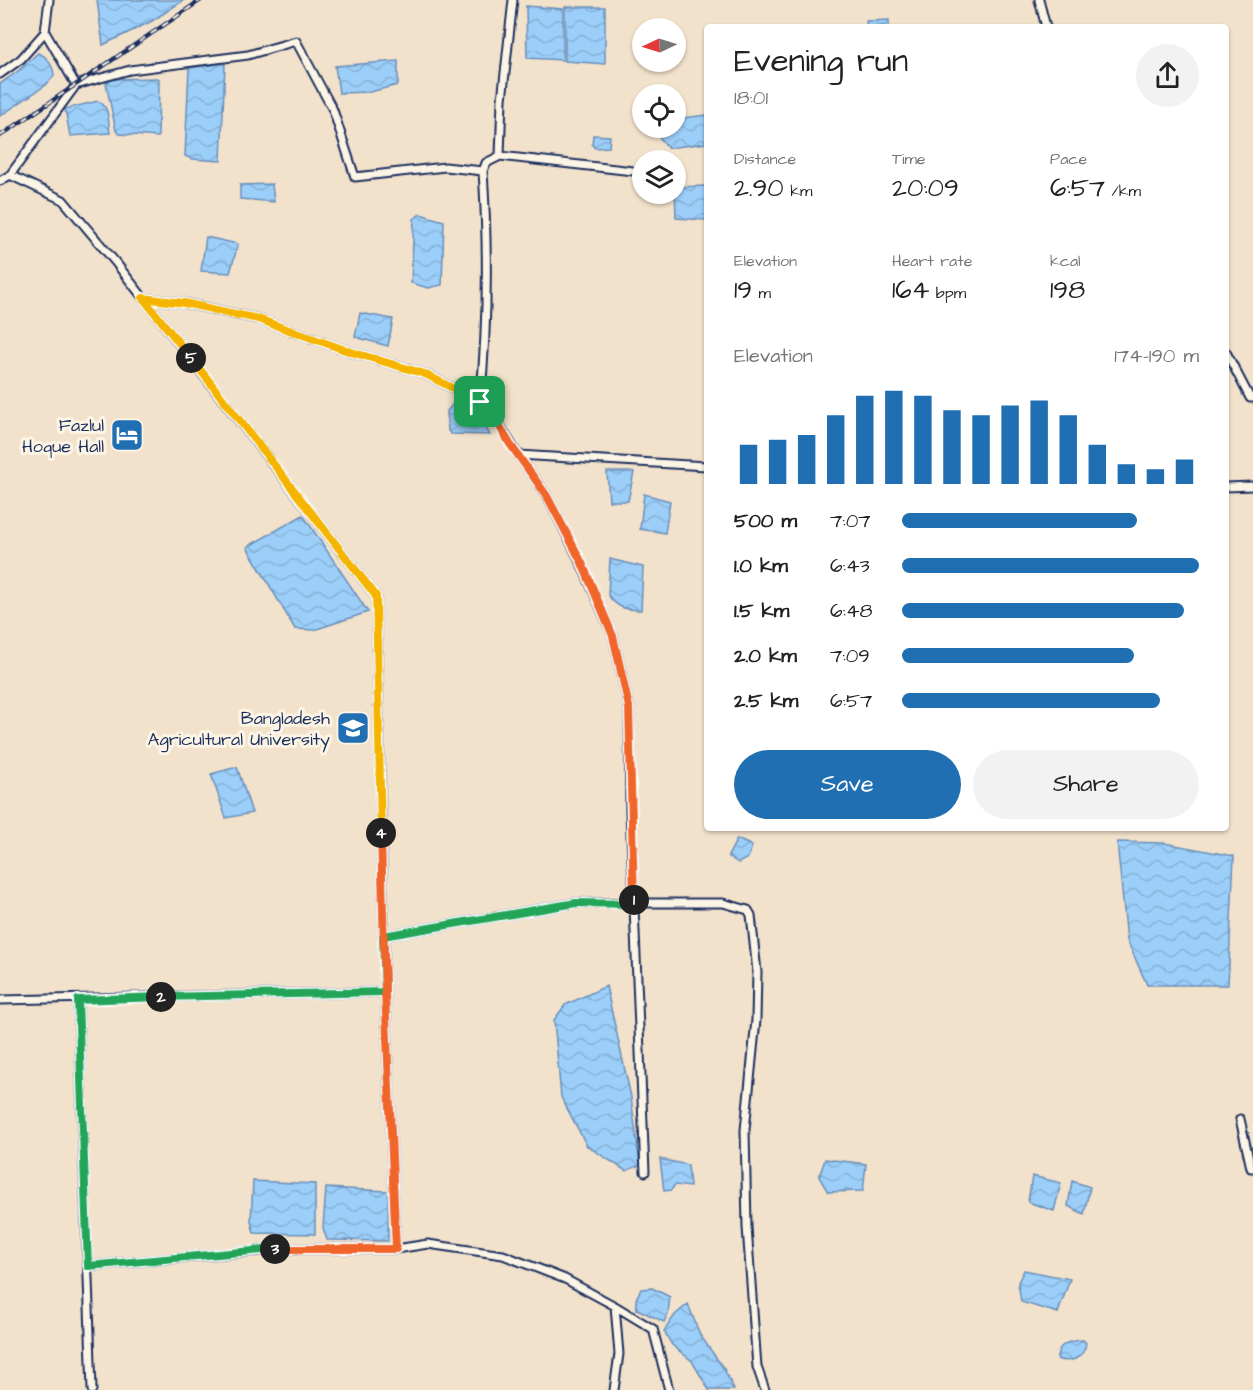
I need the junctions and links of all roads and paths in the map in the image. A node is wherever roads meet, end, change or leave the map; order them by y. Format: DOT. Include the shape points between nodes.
graph roads {
  1 [pos="50,0"];
  2 [pos="513,0"];
  3 [pos="1039,0"];
  4 [pos="1045,24"];
  5 [pos="45,32"];
  6 [pos="0,74"];
  7 [pos="76,85"];
  8 [pos="500,156"];
  9 [pos="483,171"];
  10 [pos="632,171"];
  11 [pos="10,175"];
  12 [pos="0,181"];
  13 [pos="143,298"];
  14 [pos="1229,358"];
  15 [pos="1253,398"];
  16 [pos="480,402"];
  17 [pos="518,455"];
  18 [pos="704,466"];
  19 [pos="1253,486"];
  20 [pos="1229,487"];
  21 [pos="634,904"];
  22 [pos="383,936"];
  23 [pos="385,992"];
  24 [pos="0,1000"];
  25 [pos="78,1000"];
  26 [pos="1240,1119"];
  27 [pos="1253,1168"];
  28 [pos="645,1172"];
  29 [pos="396,1249"];
  30 [pos="88,1266"];
  31 [pos="615,1306"];
  32 [pos="92,1390"];
  33 [pos="614,1390"];
  34 [pos="669,1390"];
  35 [pos="765,1390"];
  1 -- 5 [label="street"];
  2 -- 8 [label="street"];
  3 -- 4 [label="street"];
  5 -- 6 [label="street" via="21,59"];
  5 -- 7 [label="street"];
  7 -- 9 [label="street" via="130,70 248,56 297,42 333,110 355,177 445,167"];
  7 -- 11 [label="street"];
  8 -- 9 [label="street" via="486,163"];
  8 -- 10 [label="street"];
  9 -- 16 [label="street" via="488,238"];
  11 -- 12 [label="street"];
  11 -- 13 [label="street" via="63,200"];
  13 -- 16 [label="street" via="258,319 425,374"];
  13 -- 22 [label="street" via="376,596"];
  14 -- 15 [label="street"];
  16 -- 17 [label="street" via="488,406"];
  17 -- 18 [label="street"];
  17 -- 21 [label="street" via="547,496 582,563 613,636 629,707"];
  19 -- 20 [label="street"];
  21 -- 22 [label="street" via="576,903"];
  21 -- 28 [label="street"];
  21 -- 35 [label="street" via="723,903 748,910 751,915 757,972 745,1130 747,1227 757,1366"];
  22 -- 23 [label="street"];
  23 -- 25 [label="street"];
  23 -- 29 [label="street"];
  24 -- 25 [label="street"];
  25 -- 30 [label="street"];
  26 -- 27 [label="street"];
  29 -- 30 [label="street" via="280,1249"];
  29 -- 31 [label="street" via="428,1244 502,1255 565,1279"];
  30 -- 32 [label="street"];
  31 -- 33 [label="street" via="619,1354"];
  31 -- 34 [label="street" via="653,1329"];
}
